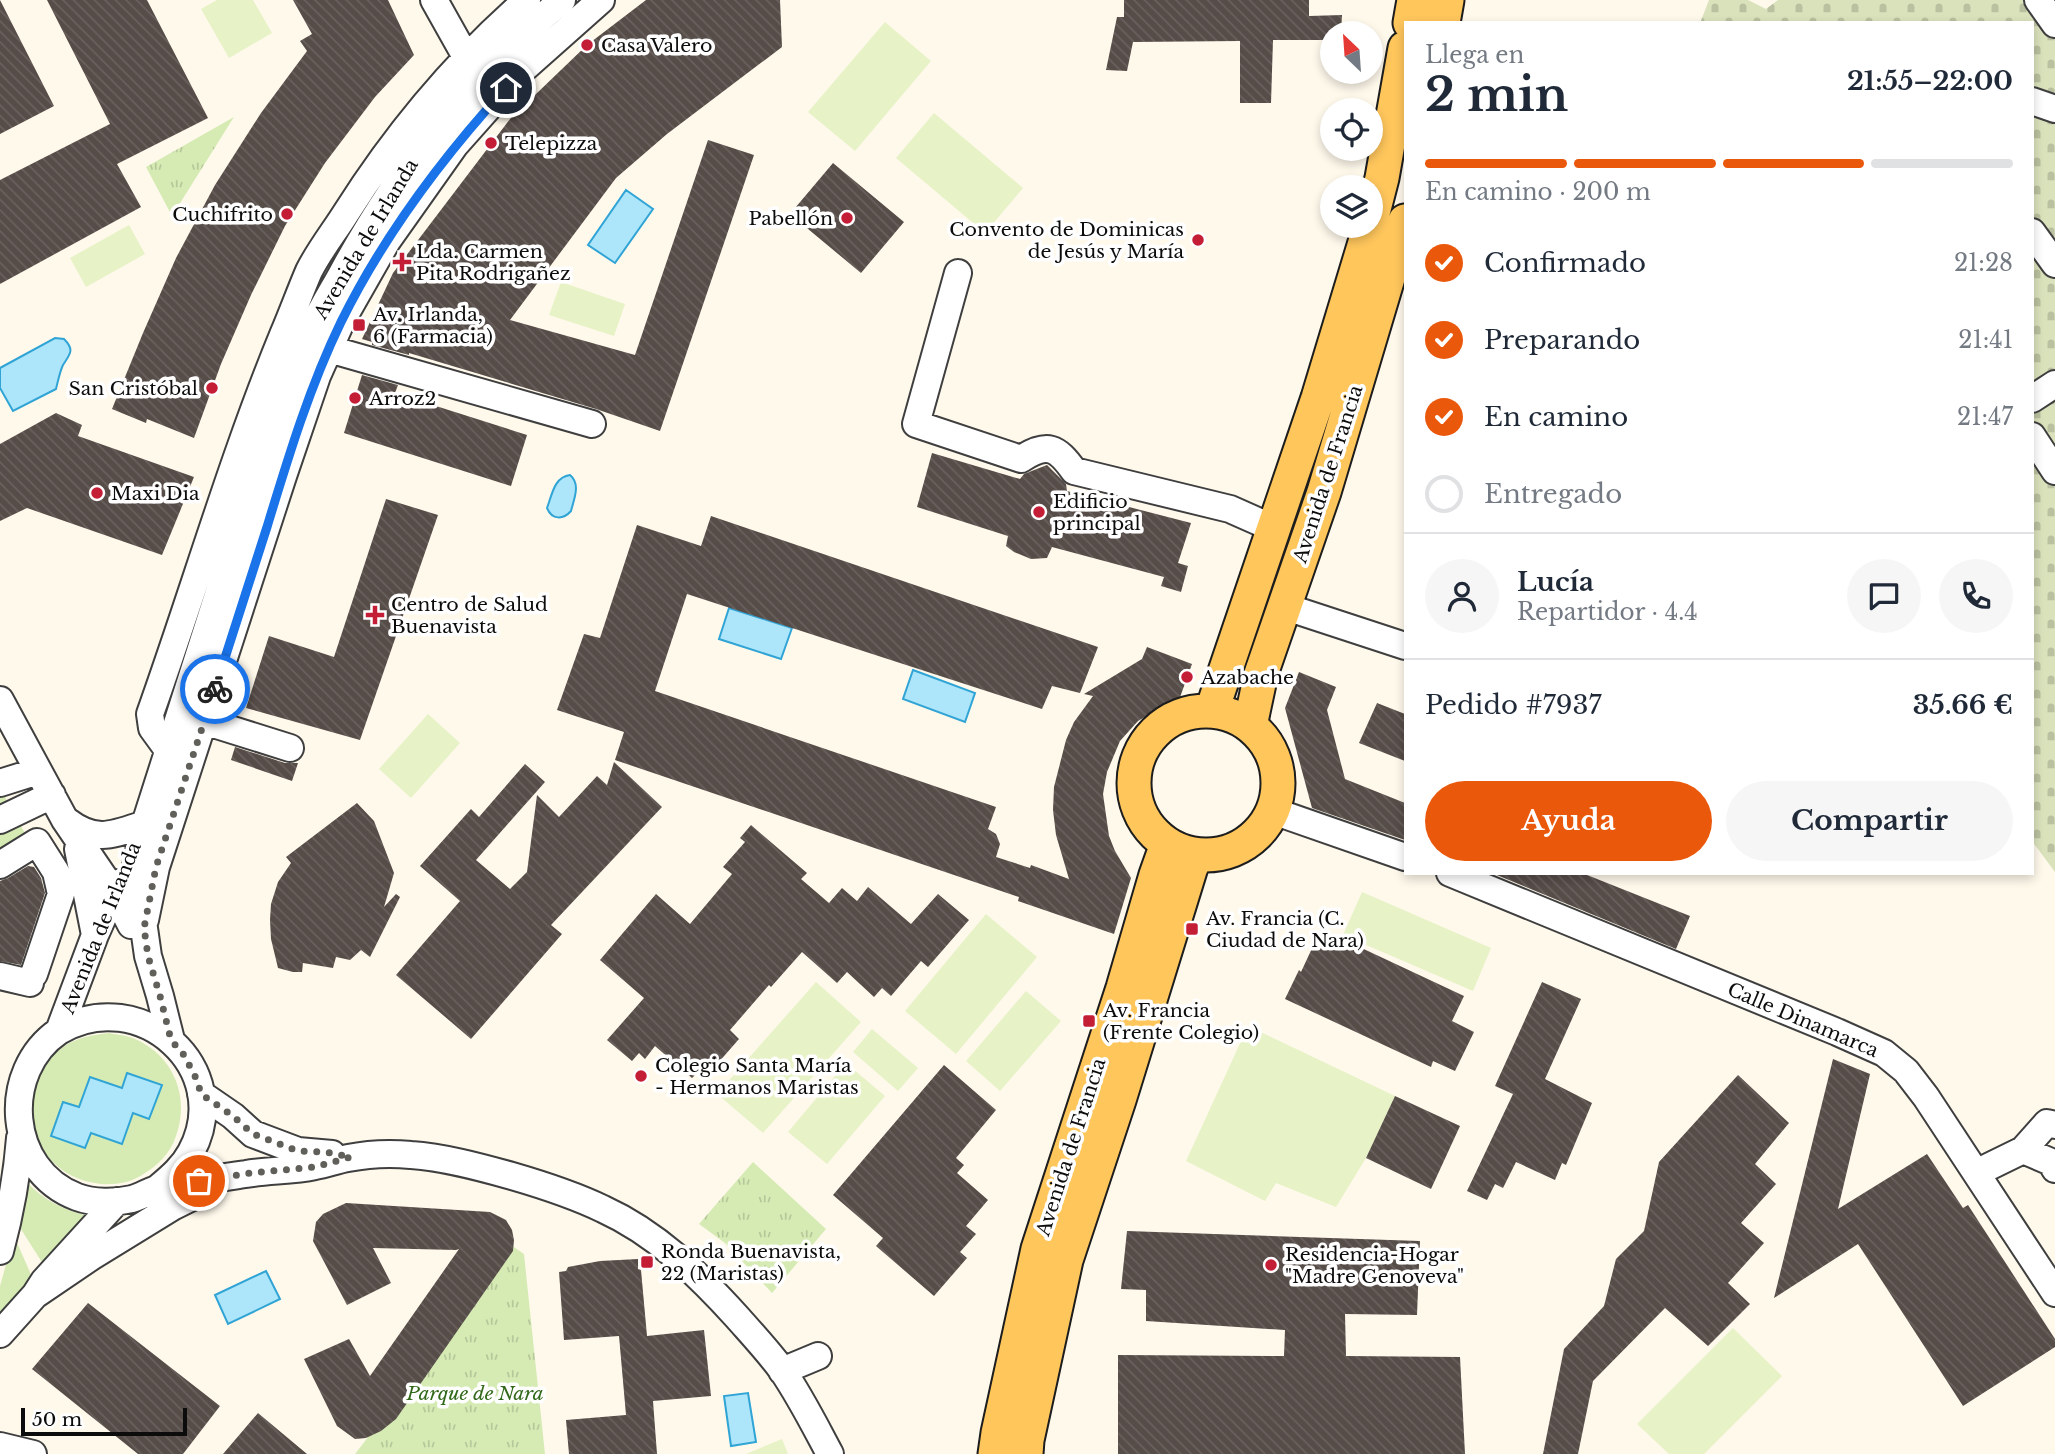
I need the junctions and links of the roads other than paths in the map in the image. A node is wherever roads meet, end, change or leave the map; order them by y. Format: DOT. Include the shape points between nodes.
graph roads {
  1 [pos="434,0"];
  2 [pos="527,0"];
  3 [pos="562,0"];
  4 [pos="601,0"];
  5 [pos="1414,0"];
  6 [pos="1447,0"];
  7 [pos="2038,0"];
  8 [pos="1410,21"];
  9 [pos="1443,21"];
  10 [pos="2055,24"];
  11 [pos="1404,54"];
  12 [pos="466,57"];
  13 [pos="2034,103"];
  14 [pos="2055,109"];
  15 [pos="1383,175"];
  16 [pos="1404,224"];
  17 [pos="2034,235"];
  18 [pos="1366,238"];
  19 [pos="2055,264"];
  20 [pos="958,274"];
  21 [pos="329,349"];
  22 [pos="2055,384"];
  23 [pos="2034,398"];
  24 [pos="592,425"];
  25 [pos="2034,439"];
  26 [pos="2055,471"];
  27 [pos="242,478"];
  28 [pos="1273,528"];
  29 [pos="1283,606"];
  30 [pos="1404,646"];
  31 [pos="0,700"];
  32 [pos="1212,710"];
  33 [pos="192,718"];
  34 [pos="1250,726"];
  35 [pos="290,748"];
  36 [pos="168,750"];
  37 [pos="38,771"];
  38 [pos="0,783"];
  39 [pos="52,795"];
  40 [pos="1273,811"];
  41 [pos="0,820"];
  42 [pos="145,824"];
  43 [pos="70,829"];
  44 [pos="1182,850"];
  45 [pos="1404,856"];
  46 [pos="0,865"];
  47 [pos="1455,875"];
  48 [pos="114,892"];
  49 [pos="144,928"];
  50 [pos="95,935"];
  51 [pos="148,956"];
  52 [pos="0,976"];
  53 [pos="59,1031"];
  54 [pos="171,1040"];
  55 [pos="201,1094"];
  56 [pos="2055,1125"];
  57 [pos="18,1129"];
  58 [pos="2023,1150"];
  59 [pos="351,1157"];
  60 [pos="0,1159"];
  61 [pos="2055,1169"];
  62 [pos="251,1173"];
  63 [pos="1976,1173"];
  64 [pos="158,1188"];
  65 [pos="117,1201"];
  66 [pos="0,1251"];
  67 [pos="2055,1293"];
  68 [pos="35,1295"];
  69 [pos="0,1334"];
  70 [pos="818,1356"];
  71 [pos="782,1371"];
  72 [pos="0,1446"];
  73 [pos="33,1454"];
  74 [pos="830,1454"];
  75 [pos="995,1454"];
  76 [pos="1026,1454"];
  1 -- 12 [label="street"];
  2 -- 12 [label="street, Avenida de Irlanda"];
  3 -- 27 [label="street, Avenida de Irlanda" via="477,80 404,171 315,323 278,412"];
  4 -- 21 [label="street, Avenida de Irlanda" via="521,71 455,145 387,241"];
  5 -- 8 [label="main road"];
  6 -- 9 [label="main road"];
  7 -- 10 [label="street"];
  11 -- 15 [label="main road, Avenida de Francia"];
  12 -- 27 [label="street, Avenida de Irlanda" via="394,141 310,269 267,373"];
  13 -- 14 [label="street"];
  16 -- 29 [label="main road, Avenida de Francia" via="1324,492"];
  17 -- 19 [label="street"];
  18 -- 28 [label="main road, Avenida de Francia"];
  20 -- 28 [label="street" via="916,424 1021,459 1043,448 1053,449 1074,471 1230,509"];
  21 -- 24 [label="street"];
  21 -- 33 [label="street, Avenida de Irlanda"];
  22 -- 23 [label="street"];
  25 -- 26 [label="street"];
  27 -- 33 [label="street, Avenida de Irlanda"];
  27 -- 36 [label="street, Avenida de Irlanda" via="150,714 152,728"];
  28 -- 32 [label="main road, Avenida de Francia"];
  29 -- 30 [label="street"];
  29 -- 34 [label="main road, Avenida de Francia"];
  31 -- 37 [label="street"];
  32 -- 34 [label="main road"];
  32 -- 44 [label="main road" via="1188,712 1166,722 1148,738 1137,760 1133,784 1137,807 1149,828"];
  33 -- 35 [label="street"];
  33 -- 36 [label="street, Avenida de Irlanda"];
  33 -- 49 [label="street, Avenida de Irlanda"];
  34 -- 40 [label="main road" via="1273,755 1278,793"];
  36 -- 42 [label="street, Avenida de Irlanda"];
  37 -- 38 [label="street"];
  37 -- 39 [label="street"];
  39 -- 41 [label="street"];
  39 -- 43 [label="street"];
  40 -- 44 [label="main road" via="1250,840 1234,850 1216,855"];
  40 -- 45 [label="street"];
  42 -- 43 [label="street" via="95,835"];
  42 -- 48 [label="street, Avenida de Irlanda"];
  42 -- 49 [label="street, Avenida de Irlanda" via="132,895"];
  43 -- 48 [label="street"];
  43 -- 50 [label="street"];
  44 -- 75 [label="main road, Avenida de Francia" via="1156,875 1038,1249"];
  44 -- 76 [label="main road, Avenida de Francia" via="1191,867 1066,1259"];
  46 -- 52 [label="street" via="37,842 56,872 66,907 32,979"];
  47 -- 63 [label="street, Calle Dinamarca" via="1884,1053 1906,1070"];
  48 -- 50 [label="street, Avenida de Irlanda"];
  48 -- 51 [label="street"];
  49 -- 51 [label="street, Avenida de Irlanda"];
  50 -- 53 [label="street, Avenida de Irlanda"];
  51 -- 54 [label="street, Avenida de Irlanda"];
  53 -- 54 [label="street" via="104,1016 137,1021"];
  53 -- 57 [label="street" via="33,1054 21,1077 16,1096"];
  54 -- 55 [label="street" via="184,1055"];
  55 -- 59 [label="street" via="253,1134 298,1151"];
  55 -- 64 [label="street" via="201,1117 192,1150"];
  56 -- 58 [label="street" via="2047,1123"];
  57 -- 60 [label="street"];
  57 -- 65 [label="street" via="31,1160 58,1188 87,1199"];
  57 -- 66 [label="street" via="15,1186"];
  58 -- 61 [label="street" via="2051,1162"];
  58 -- 63 [label="street"];
  59 -- 62 [label="street" via="315,1167"];
  59 -- 71 [label="street" via="412,1154 463,1164 542,1184 606,1209 694,1271"];
  62 -- 64 [label="street"];
  62 -- 68 [label="street" via="174,1206"];
  63 -- 67 [label="street, Calle Dinamarca"];
  64 -- 65 [label="street"];
  65 -- 68 [label="street"];
  68 -- 69 [label="street"];
  70 -- 71 [label="street"];
  71 -- 74 [label="street"];
  72 -- 73 [label="street"];
}
